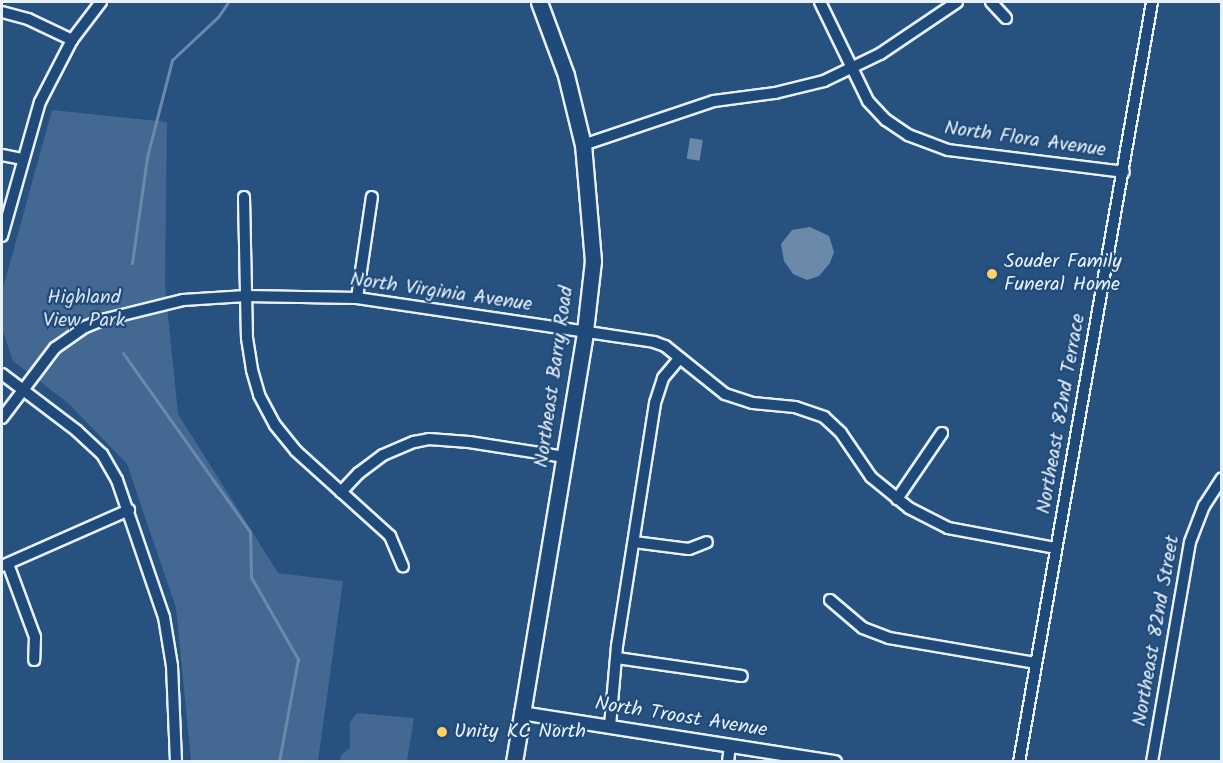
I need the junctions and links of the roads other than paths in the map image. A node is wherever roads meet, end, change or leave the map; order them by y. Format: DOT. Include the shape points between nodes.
graph roads {
  1 [pos="100,2"];
  2 [pos="539,2"];
  3 [pos="819,2"];
  4 [pos="957,2"];
  5 [pos="991,2"];
  6 [pos="1152,2"];
  7 [pos="2,12"];
  8 [pos="1006,18"];
  9 [pos="72,40"];
  10 [pos="853,69"];
  11 [pos="583,145"];
  12 [pos="2,155"];
  13 [pos="22,159"];
  14 [pos="1124,171"];
  15 [pos="244,197"];
  16 [pos="372,197"];
  17 [pos="2,236"];
  18 [pos="246,296"];
  19 [pos="357,298"];
  20 [pos="585,331"];
  21 [pos="680,358"];
  22 [pos="2,374"];
  23 [pos="22,390"];
  24 [pos="2,418"];
  25 [pos="942,433"];
  26 [pos="565,457"];
  27 [pos="1221,478"];
  28 [pos="341,492"];
  29 [pos="897,499"];
  30 [pos="129,510"];
  31 [pos="634,542"];
  32 [pos="707,542"];
  33 [pos="1056,548"];
  34 [pos="5,565"];
  35 [pos="403,566"];
  36 [pos="830,600"];
  37 [pos="617,658"];
  38 [pos="34,660"];
  39 [pos="1035,663"];
  40 [pos="742,676"];
  41 [pos="521,714"];
  42 [pos="610,726"];
  43 [pos="730,746"];
  44 [pos="176,762"];
  45 [pos="514,762"];
  46 [pos="728,762"];
  47 [pos="835,762"];
  48 [pos="1019,762"];
  49 [pos="1152,762"];
  1 -- 9 [label="street"];
  2 -- 11 [label="main road, Northeast Barry Road" via="566,75"];
  3 -- 10 [label="street, North Flora Avenue"];
  4 -- 10 [label="street"];
  5 -- 8 [label="street"];
  6 -- 14 [label="street, Northeast 82nd Terrace"];
  7 -- 9 [label="street" via="28,19"];
  9 -- 13 [label="street" via="40,102"];
  10 -- 11 [label="street" via="798,88 714,101"];
  10 -- 14 [label="street, North Flora Avenue" via="877,111 920,141 948,150"];
  11 -- 20 [label="main road, Northeast Barry Road" via="592,261"];
  12 -- 13 [label="street"];
  13 -- 17 [label="street"];
  14 -- 33 [label="street, Northeast 82nd Terrace"];
  15 -- 18 [label="street"];
  16 -- 19 [label="street"];
  18 -- 19 [label="street, North Virginia Avenue"];
  18 -- 23 [label="street, North Virginia Avenue" via="183,300 85,327 55,348"];
  18 -- 28 [label="street" via="248,354 266,410 286,440"];
  19 -- 20 [label="street, North Virginia Avenue"];
  20 -- 21 [label="street, North Virginia Avenue" via="654,342"];
  20 -- 26 [label="main road, Northeast Barry Road"];
  21 -- 29 [label="street, North Virginia Avenue" via="714,387 738,400 795,407 824,417 841,433 871,477"];
  21 -- 31 [label="street" via="663,378 655,403"];
  22 -- 23 [label="street"];
  23 -- 24 [label="street, North Virginia Avenue"];
  23 -- 30 [label="street" via="102,454"];
  25 -- 29 [label="street"];
  26 -- 28 [label="street" via="429,439 382,455"];
  26 -- 41 [label="main road, Northeast Barry Road"];
  27 -- 49 [label="street, Northeast 82nd Street" via="1204,506 1190,542"];
  28 -- 35 [label="street" via="390,536"];
  29 -- 33 [label="street, North Virginia Avenue" via="948,528"];
  30 -- 34 [label="street"];
  30 -- 44 [label="street" via="164,617 172,666"];
  31 -- 32 [label="street" via="689,549"];
  31 -- 37 [label="street"];
  33 -- 39 [label="street, Northeast 82nd Terrace"];
  34 -- 38 [label="street" via="35,637"];
  36 -- 39 [label="street" via="851,620 876,634"];
  37 -- 40 [label="street"];
  37 -- 42 [label="street"];
  39 -- 48 [label="street, Northeast 82nd Terrace"];
  41 -- 42 [label="street, North Troost Avenue"];
  41 -- 45 [label="main road, Northeast Barry Road"];
  42 -- 43 [label="street, North Troost Avenue"];
  43 -- 46 [label="street"];
  43 -- 47 [label="street, North Troost Avenue"];
}
